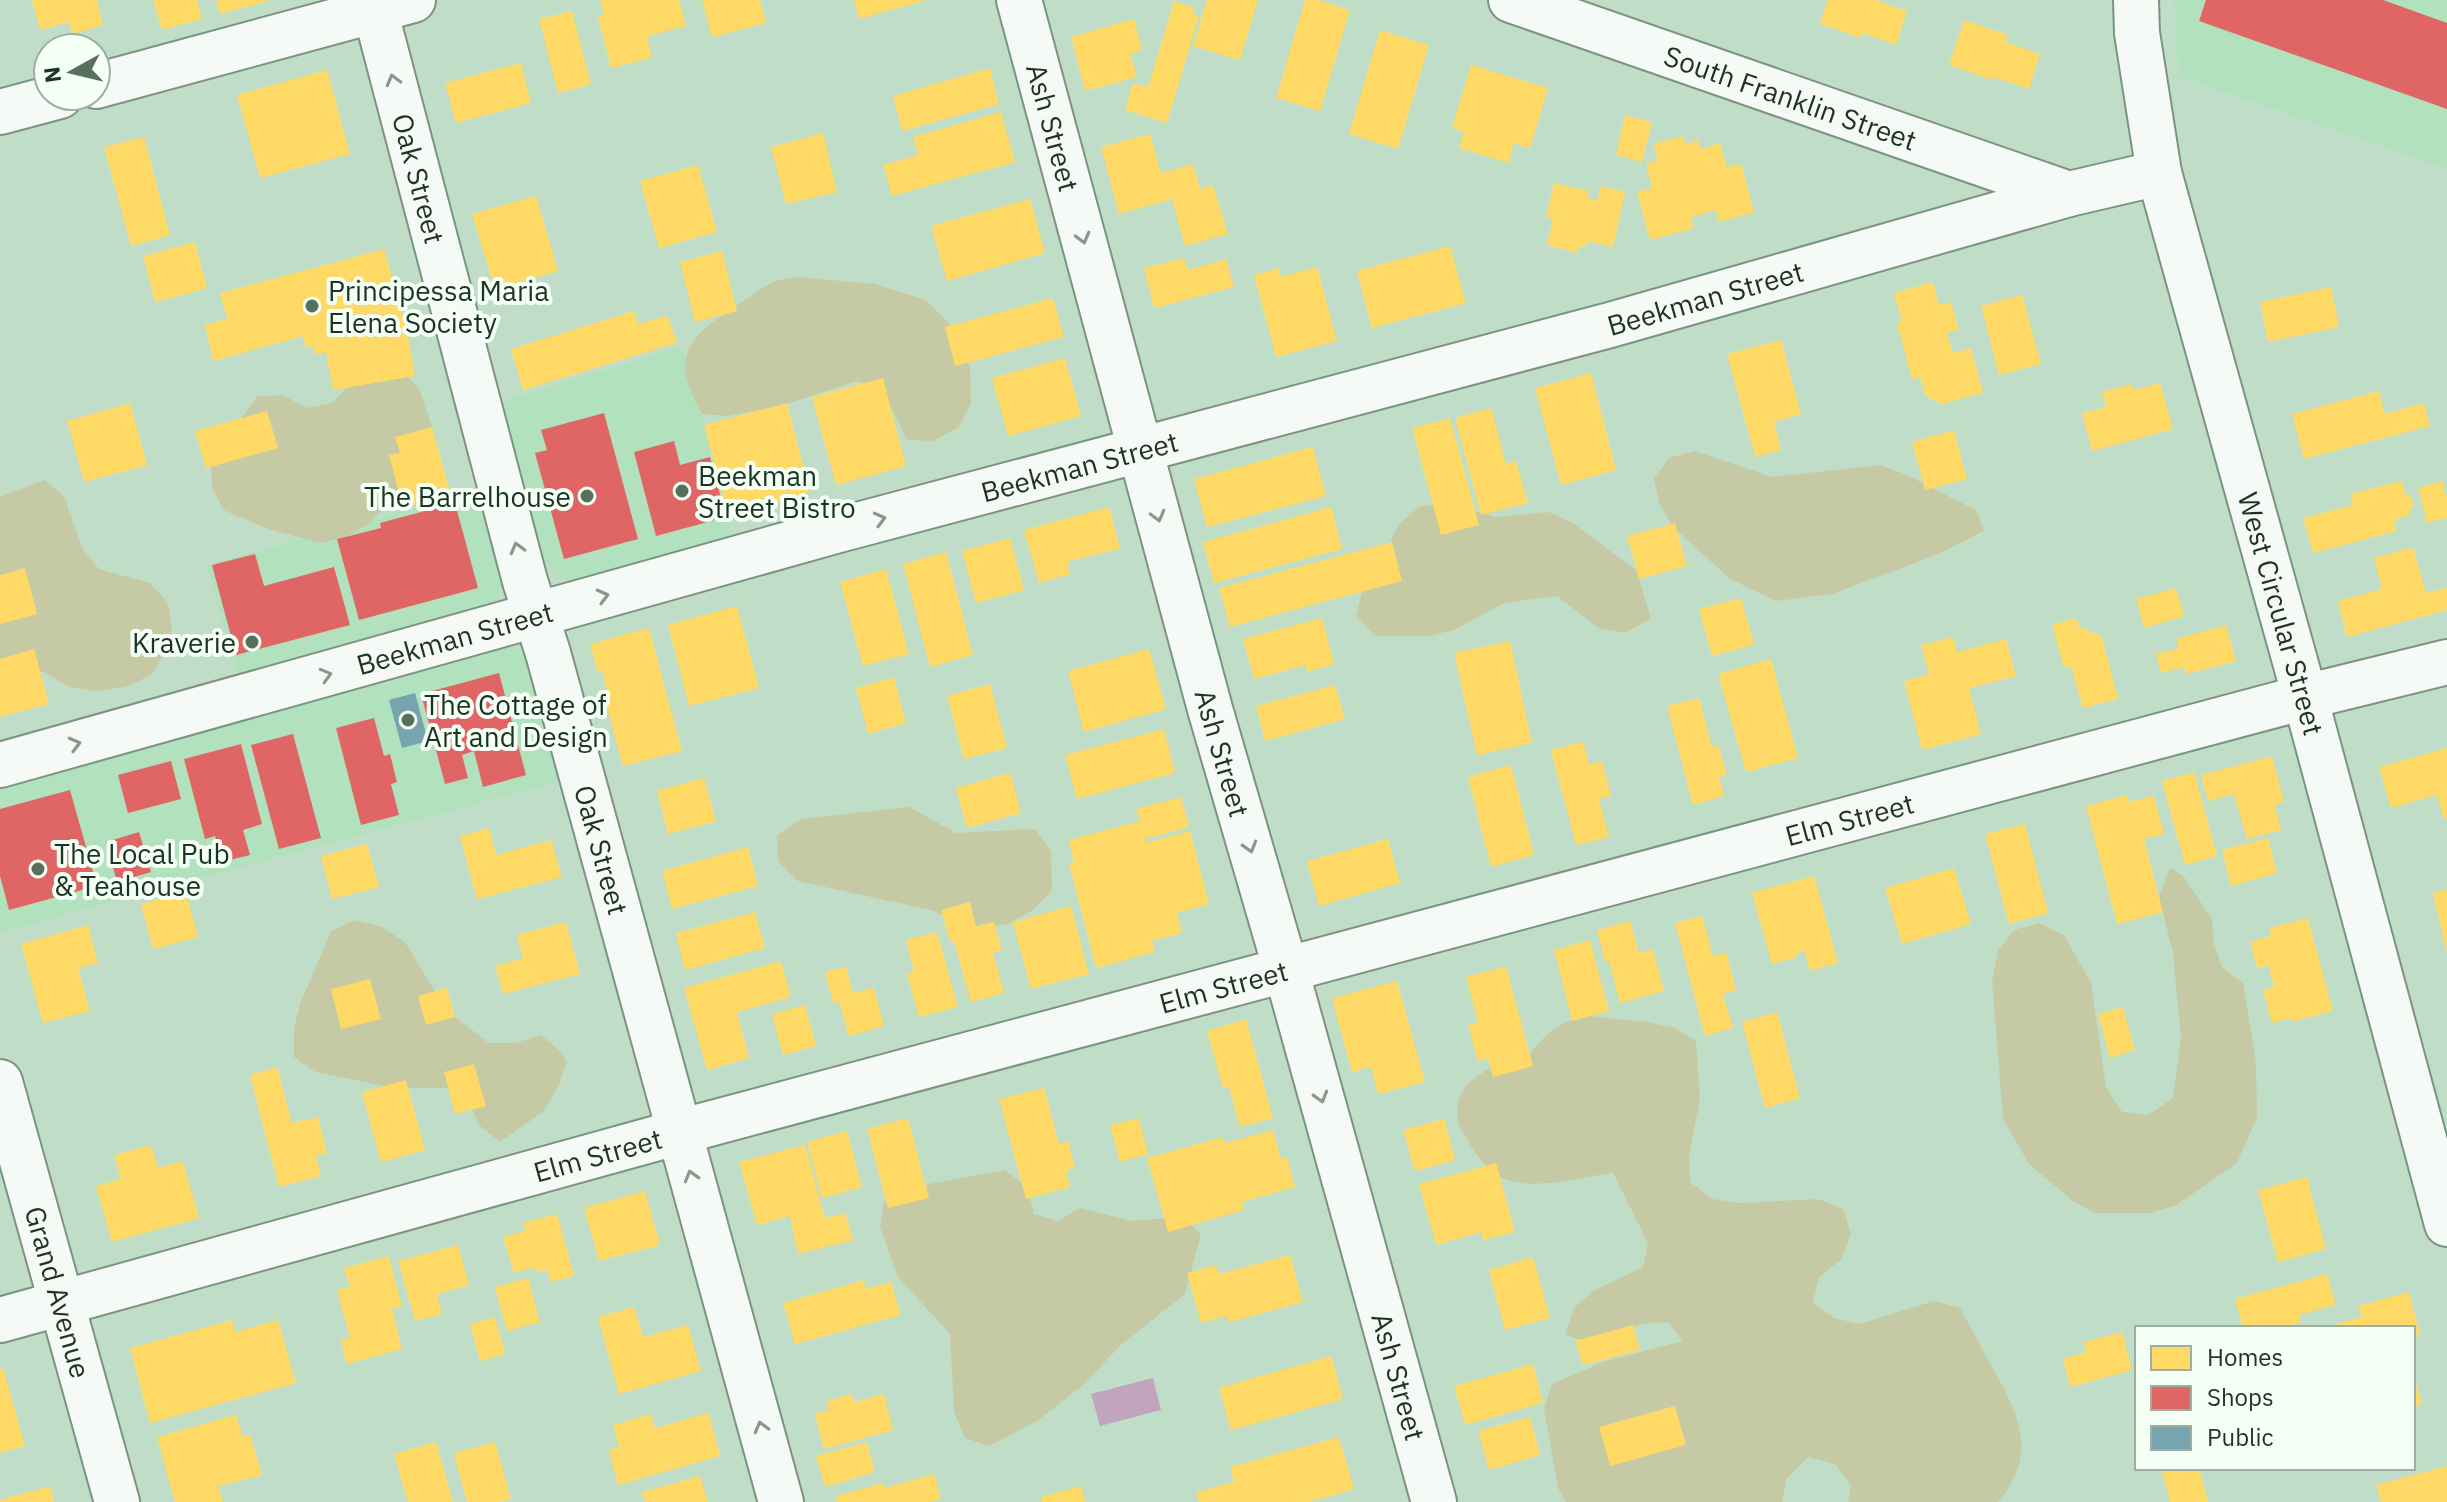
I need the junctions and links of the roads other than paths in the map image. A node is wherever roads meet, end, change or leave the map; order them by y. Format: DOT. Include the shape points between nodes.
graph roads {
  1 [pos="1019,0"];
  2 [pos="1511,0"];
  3 [pos="2136,0"];
  4 [pos="394,5"];
  5 [pos="112,82"];
  6 [pos="32,103"];
  7 [pos="0,112"];
  8 [pos="2159,173"];
  9 [pos="2069,194"];
  10 [pos="1141,451"];
  11 [pos="536,615"];
  12 [pos="2447,662"];
  13 [pos="2305,697"];
  14 [pos="0,765"];
  15 [pos="1286,970"];
  16 [pos="0,1082"];
  17 [pos="679,1132"];
  18 [pos="2447,1224"];
  19 [pos="62,1303"];
  20 [pos="0,1320"];
  21 [pos="117,1502"];
  22 [pos="781,1502"];
  23 [pos="1434,1502"];
  1 -- 10 [label="street, Ash Street, one-way"];
  2 -- 9 [label="street, South Franklin Street"];
  3 -- 8 [label="street, West Circular Street"];
  4 -- 5 [label="street"];
  11 -- 4 [label="street, Oak Street, one-way"];
  6 -- 7 [label="street"];
  8 -- 9 [label="street, Beekman Street"];
  8 -- 13 [label="street, West Circular Street"];
  9 -- 10 [label="street, Beekman Street"];
  11 -- 10 [label="street, Beekman Street, one-way"];
  10 -- 15 [label="street, Ash Street, one-way"];
  14 -- 11 [label="street, Beekman Street, one-way"];
  11 -- 17 [label="street, Oak Street"];
  12 -- 13 [label="street, Elm Street"];
  13 -- 15 [label="street, Elm Street"];
  13 -- 18 [label="street, West Circular Street"];
  15 -- 17 [label="street, Elm Street"];
  15 -- 23 [label="street, Ash Street, one-way"];
  16 -- 19 [label="street, Grand Avenue"];
  17 -- 19 [label="street, Elm Street"];
  22 -- 17 [label="street, Oak Street, one-way"];
  19 -- 20 [label="street, Elm Street"];
  19 -- 21 [label="street, Grand Avenue"];
}
